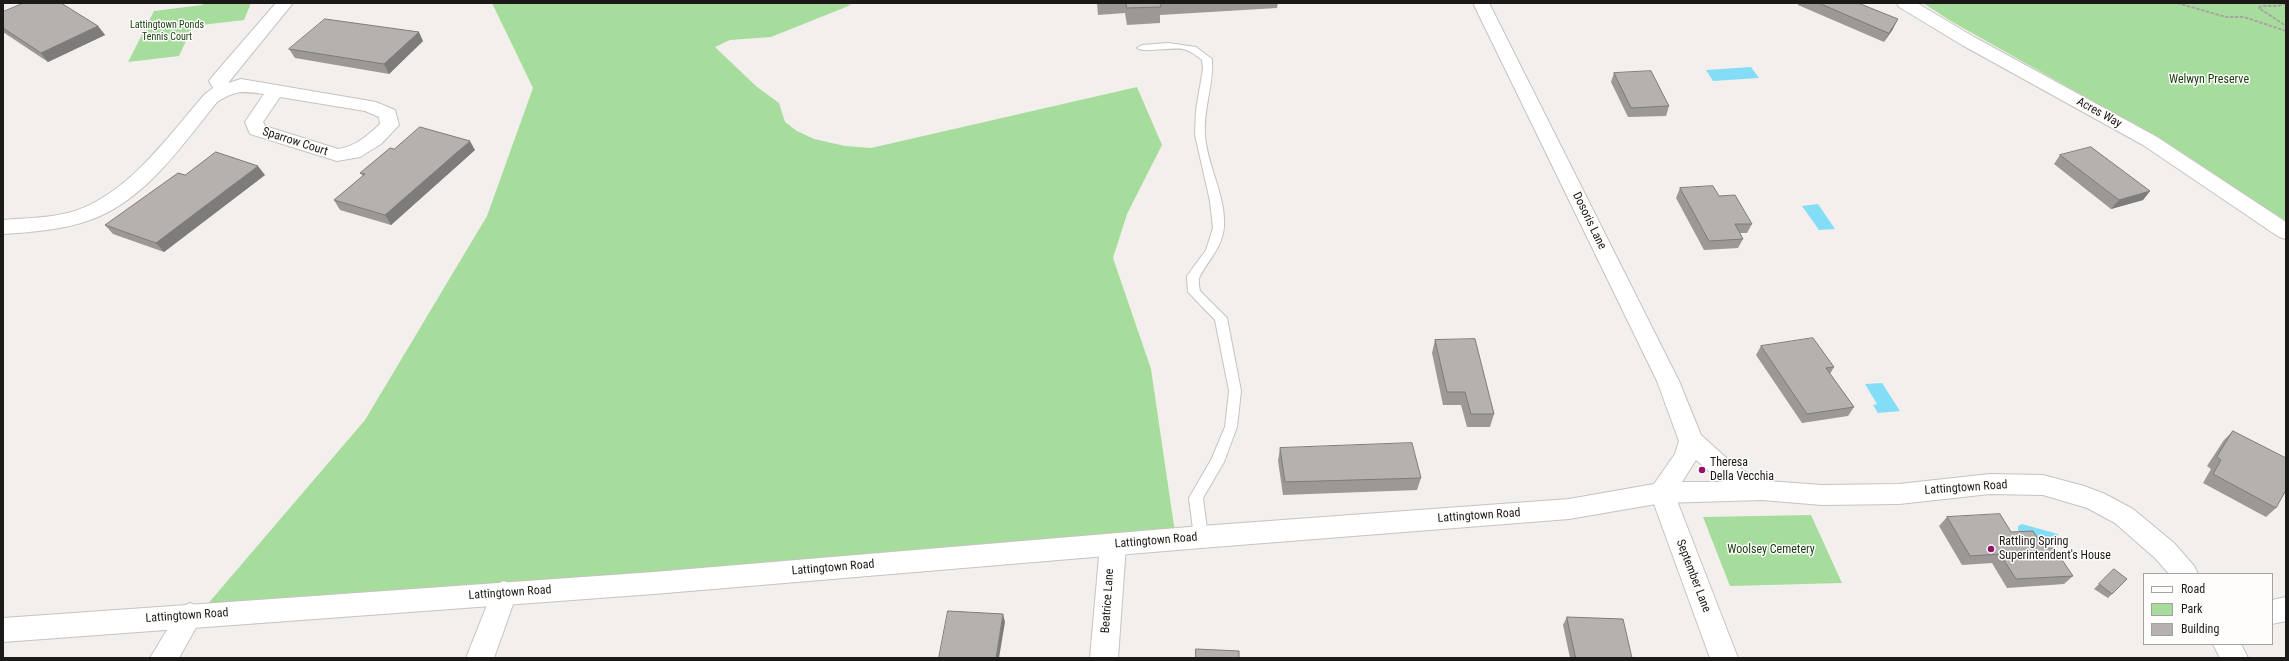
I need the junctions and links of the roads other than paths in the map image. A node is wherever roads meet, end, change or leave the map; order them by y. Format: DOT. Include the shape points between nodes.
graph roads {
  1 [pos="285,3"];
  2 [pos="1481,3"];
  3 [pos="1905,3"];
  4 [pos="1142,48"];
  5 [pos="223,90"];
  6 [pos="276,90"];
  7 [pos="3,228"];
  8 [pos="2286,232"];
  9 [pos="1692,441"];
  10 [pos="1766,491"];
  11 [pos="1662,493"];
  12 [pos="1201,537"];
  13 [pos="1113,545"];
  14 [pos="2184,573"];
  15 [pos="504,593"];
  16 [pos="2286,609"];
  17 [pos="2273,612"];
  18 [pos="190,615"];
  19 [pos="3,630"];
  20 [pos="2228,645"];
  21 [pos="164,658"];
  22 [pos="480,658"];
  23 [pos="1104,658"];
  24 [pos="1724,658"];
  25 [pos="2234,658"];
  1 -- 5 [label="street" via="218,80"];
  2 -- 9 [label="street, Dosoris Lane" via="1664,374"];
  3 -- 8 [label="street, Acres Way" via="2150,142"];
  4 -- 12 [label="lane" via="1186,46 1199,51 1208,59 1200,134 1205,167 1218,217 1216,239 1193,276 1194,292 1221,318 1235,391 1231,427 1216,462 1196,498"];
  5 -- 6 [label="street, Sparrow Court" via="241,85"];
  5 -- 7 [label="street, Sparrow Court" via="211,98 134,183 112,200 84,215 57,222"];
  6 -- 6 [label="street, Sparrow Court" via="369,106 388,114 390,125 374,140 354,153 337,155 257,130 254,122"];
  9 -- 10 [label="street, Lattingtown Road" via="1723,470 1742,482"];
  9 -- 11 [label="street" via="1686,457"];
  10 -- 11 [label="street, Lattingtown Road"];
  10 -- 14 [label="street, Lattingtown Road" via="1822,495 1899,494 1990,484 2043,485 2089,498 2124,516 2166,551"];
  11 -- 12 [label="street, Lattingtown Road" via="1569,509"];
  11 -- 24 [label="street, September Lane"];
  12 -- 13 [label="street, Lattingtown Road"];
  13 -- 15 [label="street, Lattingtown Road"];
  13 -- 23 [label="street, Beatrice Lane"];
  15 -- 18 [label="street, Lattingtown Road"];
  15 -- 22 [label="street"];
  16 -- 17 [label="street"];
  18 -- 19 [label="street, Lattingtown Road"];
  18 -- 21 [label="street"];
  20 -- 25 [label="street"];
}
